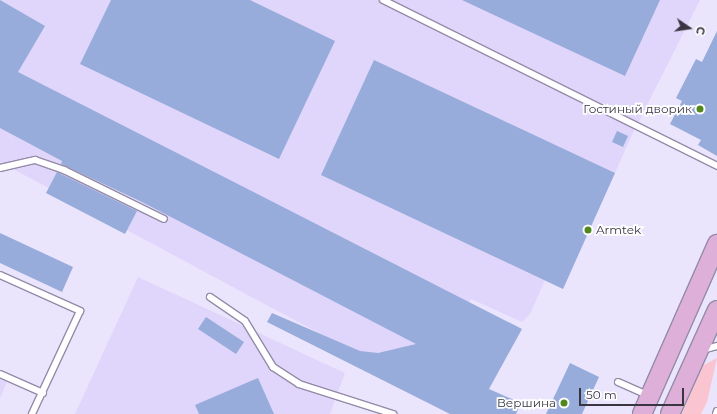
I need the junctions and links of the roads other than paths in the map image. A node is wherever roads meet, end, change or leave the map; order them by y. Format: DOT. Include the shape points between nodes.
graph roads {
  1 [pos="384,0"];
  2 [pos="717,166"];
  3 [pos="0,168"];
  4 [pos="164,219"];
  5 [pos="717,244"];
  6 [pos="0,275"];
  7 [pos="210,297"];
  8 [pos="717,310"];
  9 [pos="717,346"];
  10 [pos="698,350"];
  11 [pos="0,374"];
  12 [pos="618,382"];
  13 [pos="42,393"];
  14 [pos="650,396"];
  15 [pos="717,411"];
  16 [pos="32,414"];
  17 [pos="393,414"];
  18 [pos="642,414"];
  19 [pos="670,414"];
  20 [pos="716,414"];
  1 -- 2 [label="lane"];
  3 -- 4 [label="lane" via="36,160 64,170"];
  5 -- 14 [label="main road"];
  6 -- 13 [label="lane" via="80,311"];
  7 -- 17 [label="lane" via="245,321 273,366 299,384"];
  8 -- 10 [label="main road"];
  9 -- 10 [label="lane"];
  10 -- 19 [label="main road"];
  11 -- 13 [label="lane"];
  12 -- 14 [label="lane"];
  13 -- 16 [label="lane"];
  14 -- 18 [label="main road"];
  15 -- 20 [label="lane"];
}
